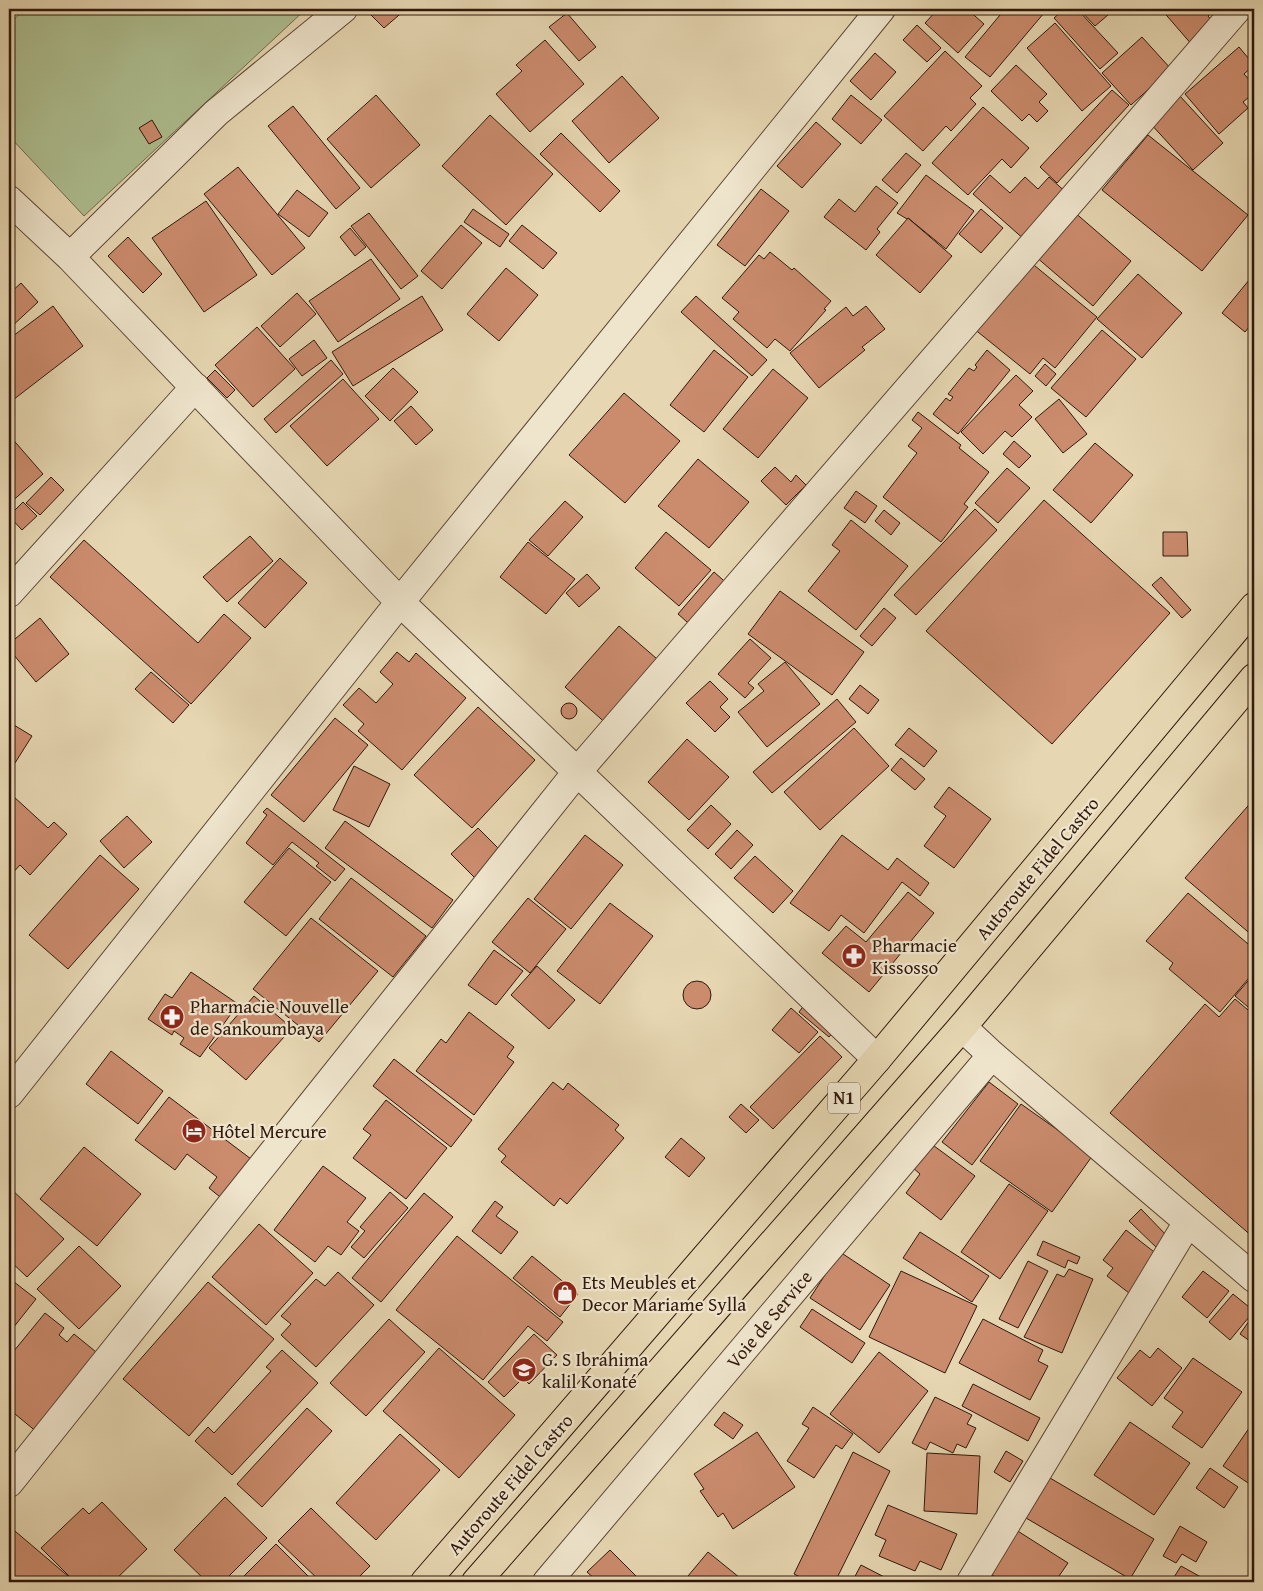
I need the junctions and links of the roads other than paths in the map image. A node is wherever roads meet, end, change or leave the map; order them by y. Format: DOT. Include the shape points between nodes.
graph roads {
  1 [pos="343,9"];
  2 [pos="881,9"];
  3 [pos="1238,9"];
  4 [pos="9,200"];
  5 [pos="70,257"];
  6 [pos="195,387"];
  7 [pos="9,593"];
  8 [pos="400,602"];
  9 [pos="1254,607"];
  10 [pos="1254,678"];
  11 [pos="577,772"];
  12 [pos="962,1027"];
  13 [pos="992,1055"];
  14 [pos="877,1059"];
  15 [pos="9,1094"];
  16 [pos="1188,1222"];
  17 [pos="1254,1278"];
  18 [pos="9,1483"];
  19 [pos="425,1582"];
  20 [pos="476,1582"];
  21 [pos="547,1582"];
  22 [pos="971,1582"];
  1 -- 5 [label="street" via="216,113"];
  2 -- 8 [label="street"];
  3 -- 11 [label="street"];
  4 -- 5 [label="street"];
  5 -- 6 [label="street"];
  6 -- 7 [label="street"];
  6 -- 8 [label="street"];
  8 -- 11 [label="street"];
  8 -- 15 [label="street"];
  9 -- 14 [label="highway, Autoroute Fidel Castro / N1"];
  10 -- 12 [label="highway, Autoroute Fidel Castro / N1"];
  11 -- 14 [label="street"];
  11 -- 18 [label="street"];
  12 -- 13 [label="street"];
  12 -- 20 [label="highway, Autoroute Fidel Castro / N1"];
  13 -- 16 [label="street"];
  13 -- 21 [label="street, Voie de Service"];
  14 -- 19 [label="highway, Autoroute Fidel Castro / N1"];
  16 -- 17 [label="street"];
  16 -- 22 [label="street"];
}
